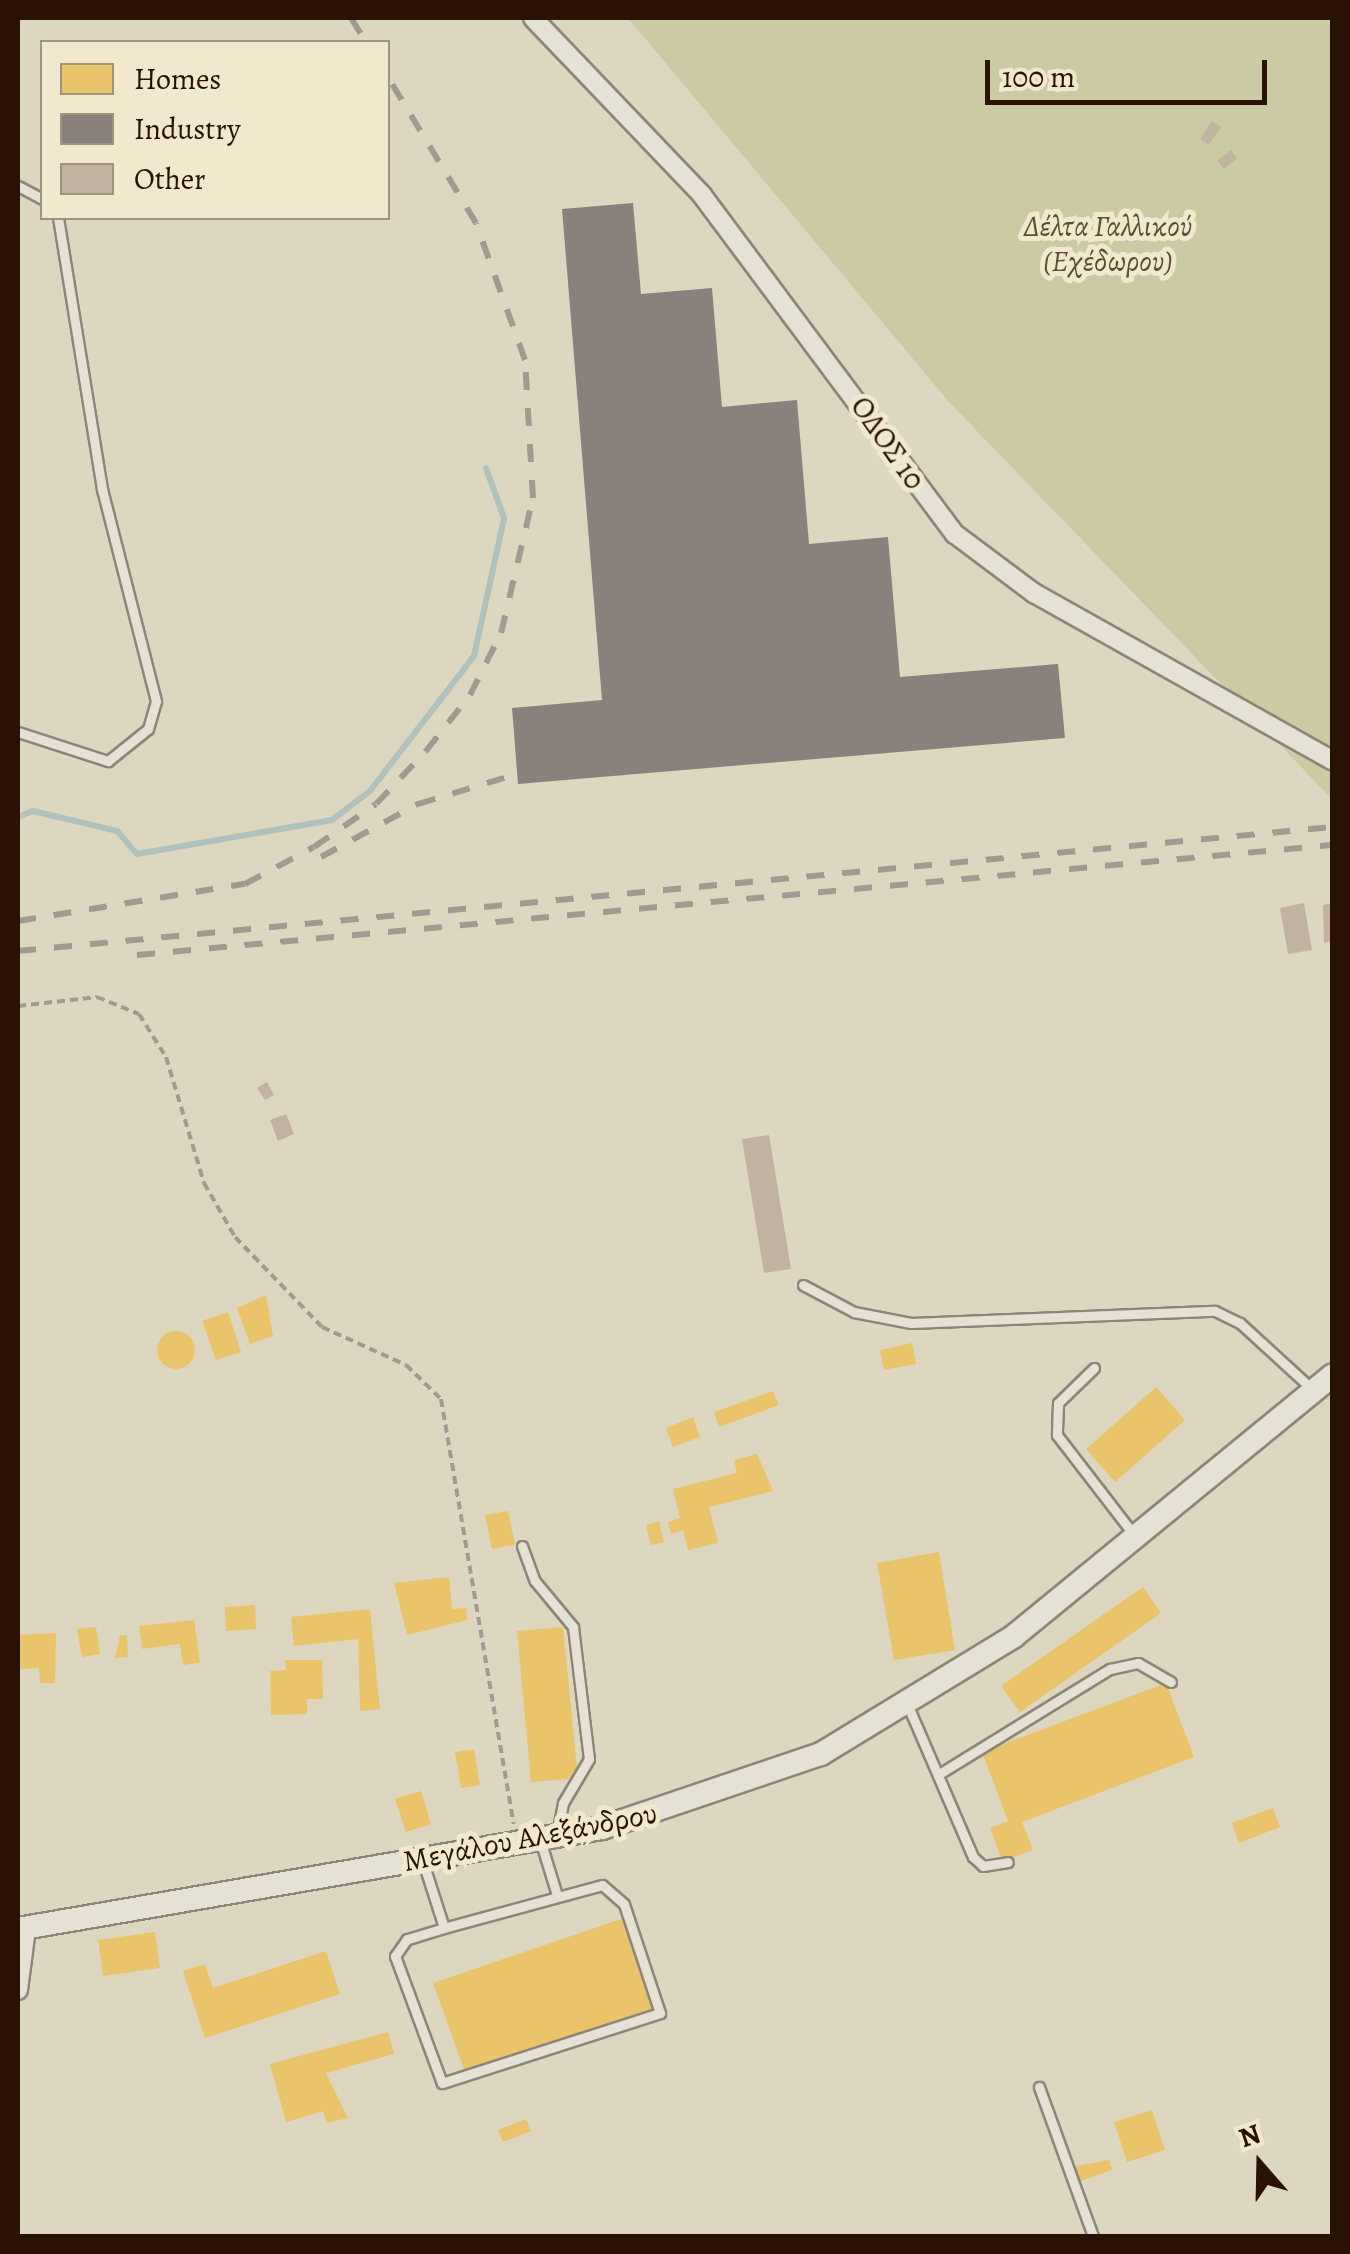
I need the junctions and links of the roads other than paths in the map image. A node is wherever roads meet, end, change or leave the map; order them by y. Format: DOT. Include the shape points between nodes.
graph roads {
  1 [pos="534,18"];
  2 [pos="18,186"];
  3 [pos="40,198"];
  4 [pos="58,220"];
  5 [pos="18,732"];
  6 [pos="1332,760"];
  7 [pos="802,1285"];
  8 [pos="1094,1368"];
  9 [pos="1323,1383"];
  10 [pos="1136,1537"];
  11 [pos="522,1546"];
  12 [pos="1170,1682"];
  13 [pos="908,1706"];
  14 [pos="940,1774"];
  15 [pos="538,1840"];
  16 [pos="422,1860"];
  17 [pos="1008,1862"];
  18 [pos="556,1892"];
  19 [pos="22,1928"];
  20 [pos="444,1928"];
  21 [pos="18,1990"];
  22 [pos="1039,2087"];
  23 [pos="1093,2236"];
  1 -- 6 [label="street, ΟΔΟΣ 10" via="702,195 955,534 1034,593"];
  2 -- 3 [label="lane"];
  4 -- 5 [label="lane" via="102,489 156,701 148,729 108,760"];
  7 -- 9 [label="lane" via="854,1312 911,1323 1214,1311"];
  8 -- 10 [label="lane" via="1058,1402 1057,1435"];
  9 -- 10 [label="street, Μεγάλου Αλεξάνδρου"];
  10 -- 13 [label="street, Μεγάλου Αλεξάνδρου"];
  11 -- 15 [label="lane" via="535,1581 573,1627 590,1759"];
  12 -- 14 [label="lane" via="1138,1663 1110,1669"];
  13 -- 14 [label="lane"];
  13 -- 15 [label="street, Μεγάλου Αλεξάνδρου" via="728,1791"];
  14 -- 17 [label="lane" via="974,1857 983,1866"];
  15 -- 16 [label="street, Μεγάλου Αλεξάνδρου"];
  15 -- 18 [label="lane"];
  16 -- 19 [label="street, Μεγάλου Αλεξάνδρου"];
  16 -- 20 [label="lane"];
  18 -- 20 [label="lane"];
  18 -- 20 [label="lane" via="591,1883 624,1904 658,1985 653,2021 442,2084 395,1956 407,1939"];
  19 -- 21 [label="street"];
  22 -- 23 [label="lane"];
}
